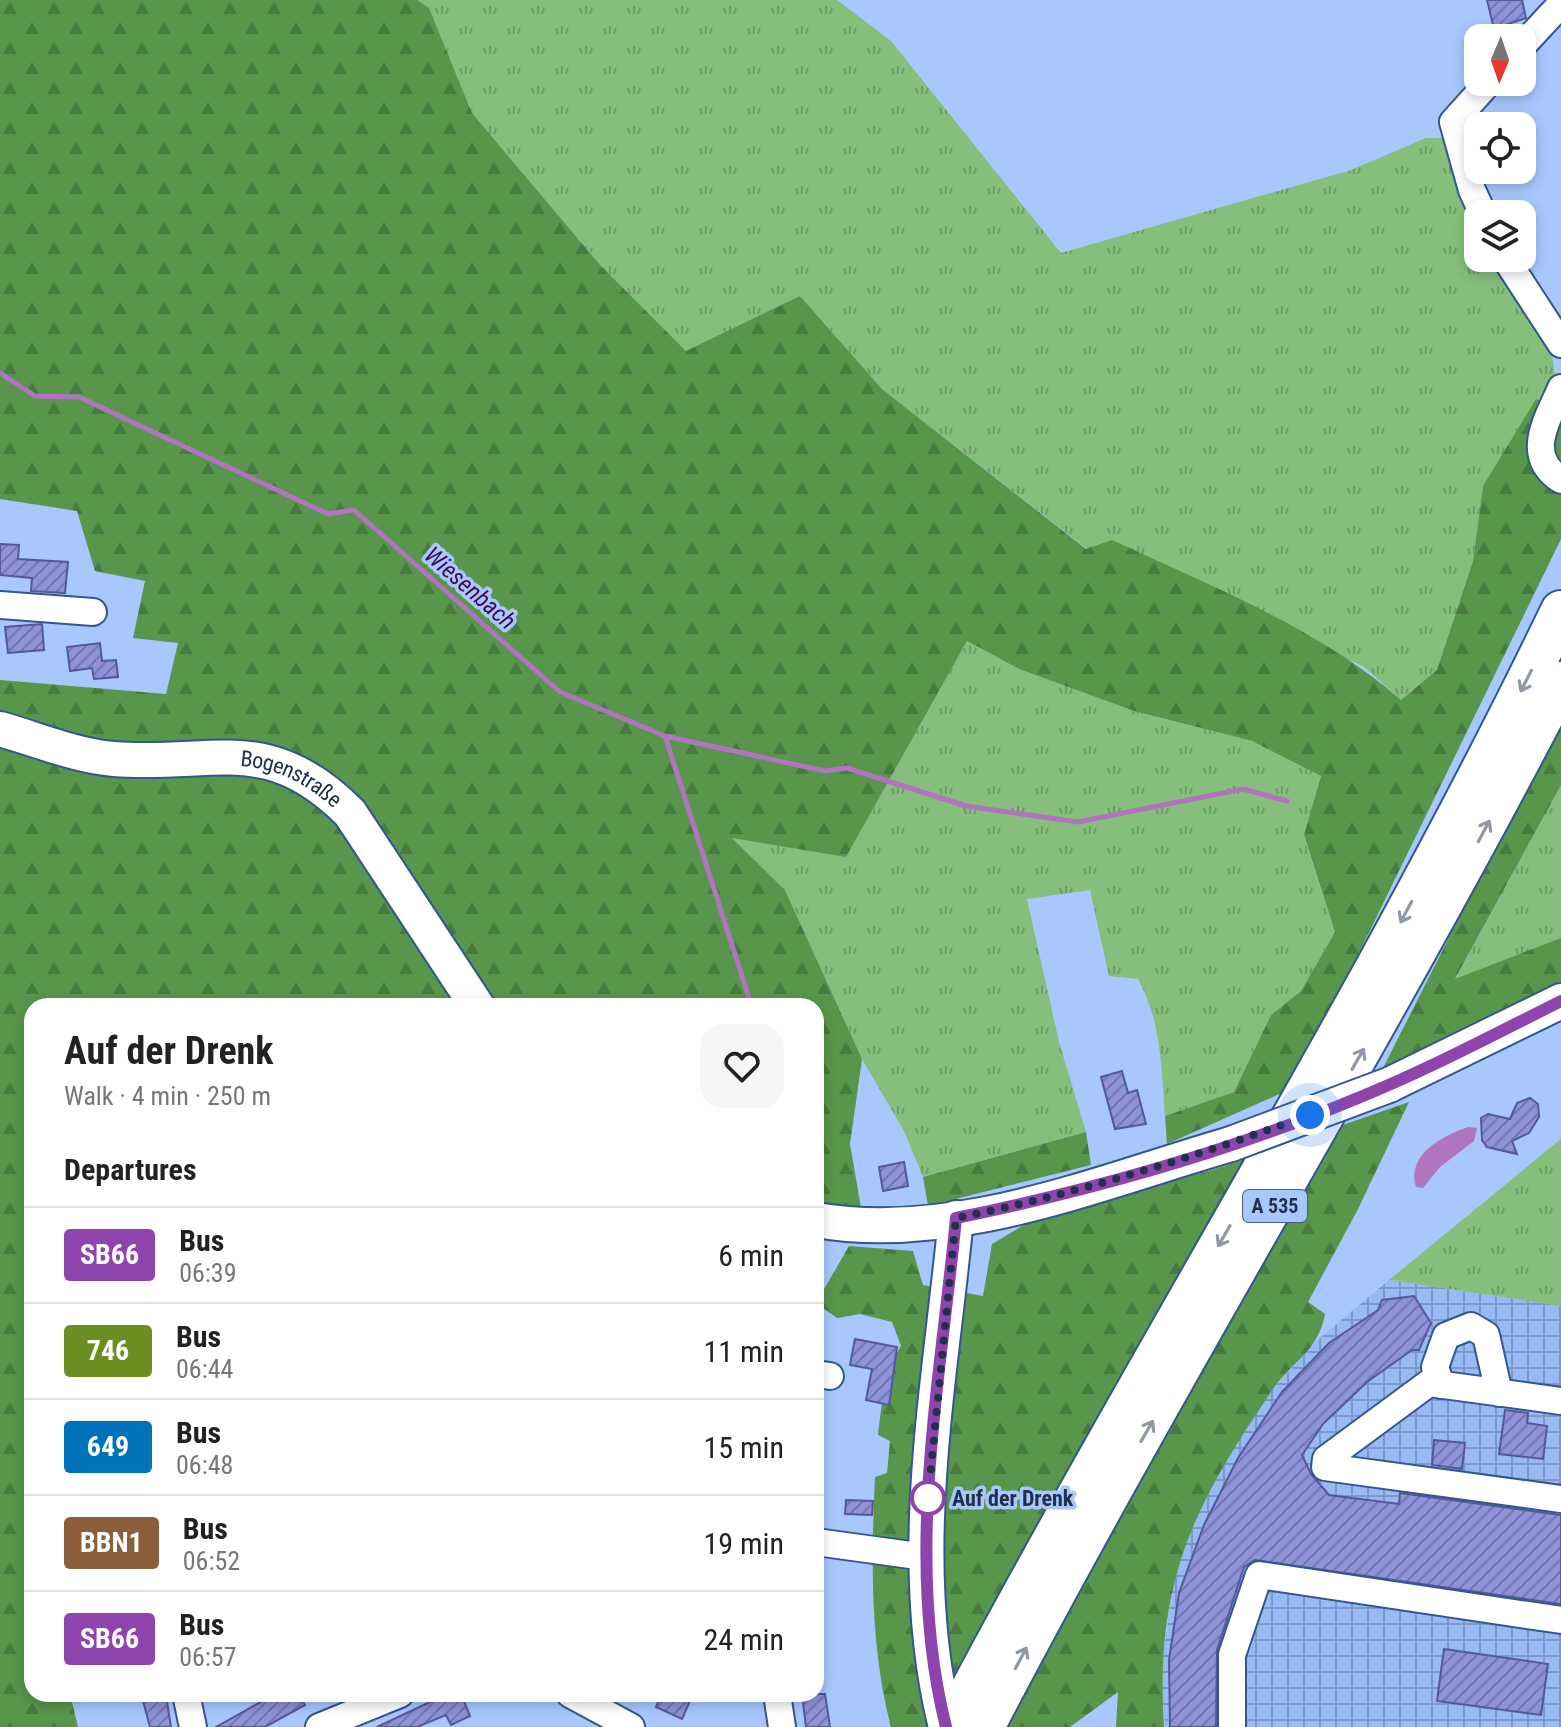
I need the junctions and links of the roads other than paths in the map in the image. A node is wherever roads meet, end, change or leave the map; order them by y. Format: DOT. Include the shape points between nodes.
graph roads {
  1 [pos="1561,4"];
  2 [pos="1536,31"];
  3 [pos="1476,96"];
  4 [pos="1477,200"];
  5 [pos="1514,272"];
  6 [pos="1561,344"];
  7 [pos="1561,388"];
  8 [pos="1561,480"];
  9 [pos="0,605"];
  10 [pos="1561,611"];
  11 [pos="93,612"];
  12 [pos="1561,682"];
  13 [pos="0,729"];
  14 [pos="472,998"];
  15 [pos="1561,1001"];
  16 [pos="956,1218"];
  17 [pos="824,1220"];
  18 [pos="1441,1385"];
  19 [pos="1499,1393"];
  20 [pos="1561,1401"];
  21 [pos="1561,1499"];
  22 [pos="824,1543"];
  23 [pos="925,1557"];
  24 [pos="1561,1620"];
  25 [pos="188,1702"];
  26 [pos="380,1702"];
  27 [pos="585,1702"];
  28 [pos="778,1702"];
  29 [pos="945,1716"];
  30 [pos="193,1727"];
  31 [pos="319,1727"];
  32 [pos="631,1727"];
  33 [pos="782,1727"];
  34 [pos="984,1727"];
  35 [pos="1232,1727"];
  1 -- 2 [label="street"];
  3 -- 4 [label="street" via="1453,122"];
  5 -- 6 [label="street"];
  7 -- 8 [label="street" via="1540,442 1540,456"];
  9 -- 11 [label="street"];
  10 -- 29 [label="highway, A 535, one-way" via="1374,972"];
  34 -- 12 [label="highway, A 535, one-way" via="1410,967"];
  13 -- 14 [label="main road, Bogenstraße" via="110,759 260,759 298,771 350,813"];
  15 -- 16 [label="main road, bridge" via="1389,1085 1231,1144 1024,1204"];
  16 -- 17 [label="main road" via="898,1225"];
  16 -- 23 [label="main road"];
  18 -- 19 [label="street"];
  18 -- 19 [label="street" via="1435,1367 1446,1336 1471,1326 1486,1335"];
  18 -- 21 [label="street" via="1429,1383 1326,1459 1325,1467"];
  19 -- 20 [label="street"];
  22 -- 23 [label="street"];
  23 -- 29 [label="main road" via="926,1608"];
  24 -- 35 [label="street" via="1259,1575 1232,1655"];
  25 -- 30 [label="street"];
  26 -- 31 [label="street"];
  27 -- 32 [label="street"];
  28 -- 33 [label="street"];
}
